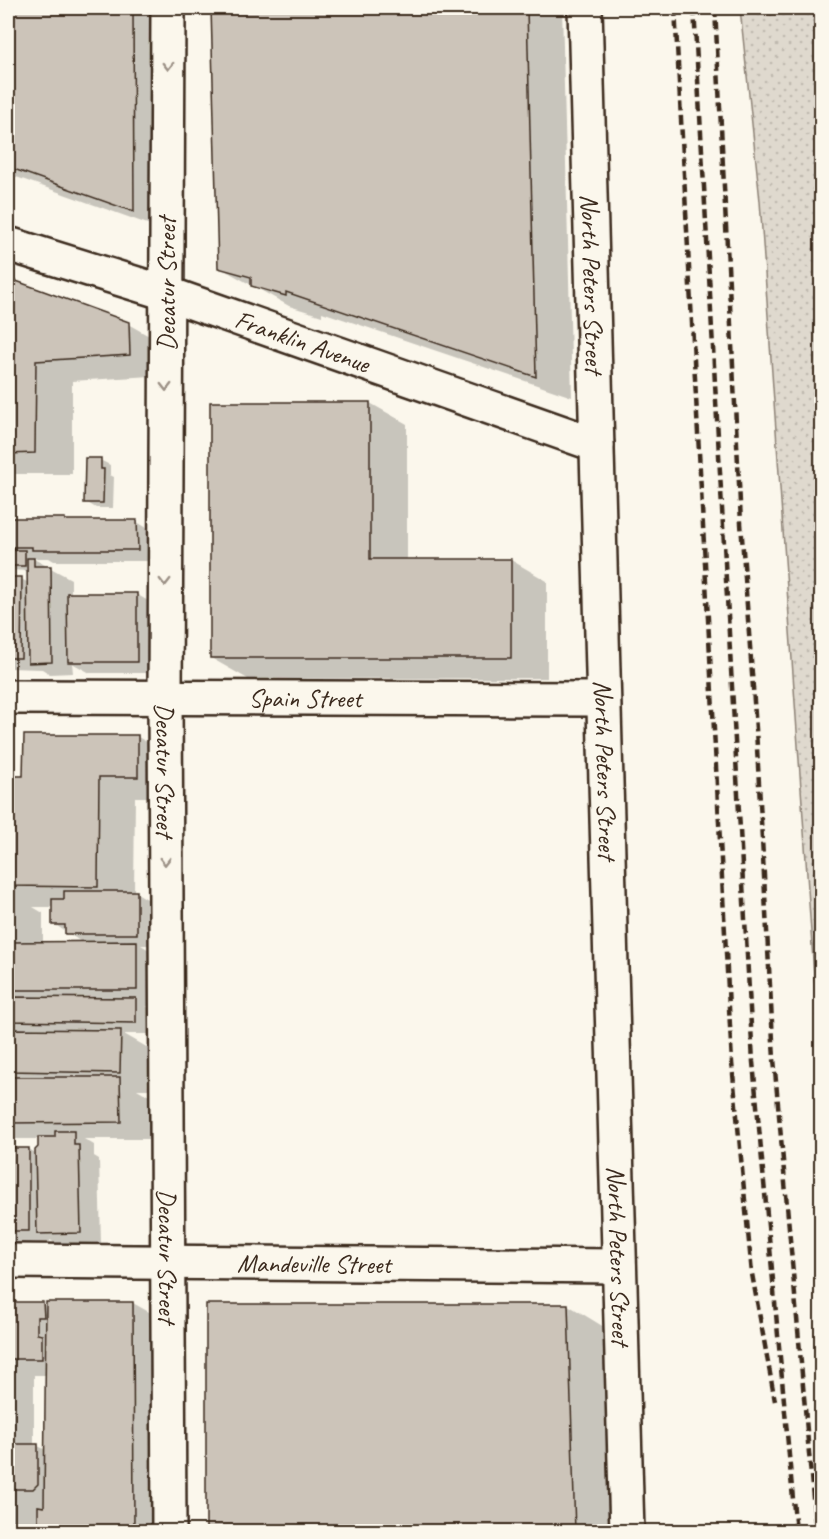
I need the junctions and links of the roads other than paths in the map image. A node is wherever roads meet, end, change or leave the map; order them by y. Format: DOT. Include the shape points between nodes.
graph roads {
  1 [pos="168,8"];
  2 [pos="585,8"];
  3 [pos="8,244"];
  4 [pos="166,293"];
  5 [pos="597,445"];
  6 [pos="8,697"];
  7 [pos="165,698"];
  8 [pos="603,699"];
  9 [pos="8,1262"];
  10 [pos="167,1262"];
  11 [pos="619,1266"];
  12 [pos="169,1532"];
  13 [pos="627,1532"];
  1 -- 4 [label="street, Decatur Street, one-way"];
  2 -- 5 [label="street, North Peters Street"];
  3 -- 4 [label="street, Franklin Avenue"];
  4 -- 5 [label="street, Franklin Avenue"];
  4 -- 7 [label="street, Decatur Street, one-way"];
  5 -- 8 [label="street, North Peters Street"];
  6 -- 7 [label="street, Spain Street"];
  7 -- 8 [label="street, Spain Street"];
  7 -- 10 [label="street, Decatur Street, one-way"];
  8 -- 11 [label="street, North Peters Street"];
  9 -- 10 [label="street, Mandeville Street"];
  10 -- 11 [label="street, Mandeville Street"];
  10 -- 12 [label="street, Decatur Street"];
  11 -- 13 [label="street, North Peters Street"];
}
